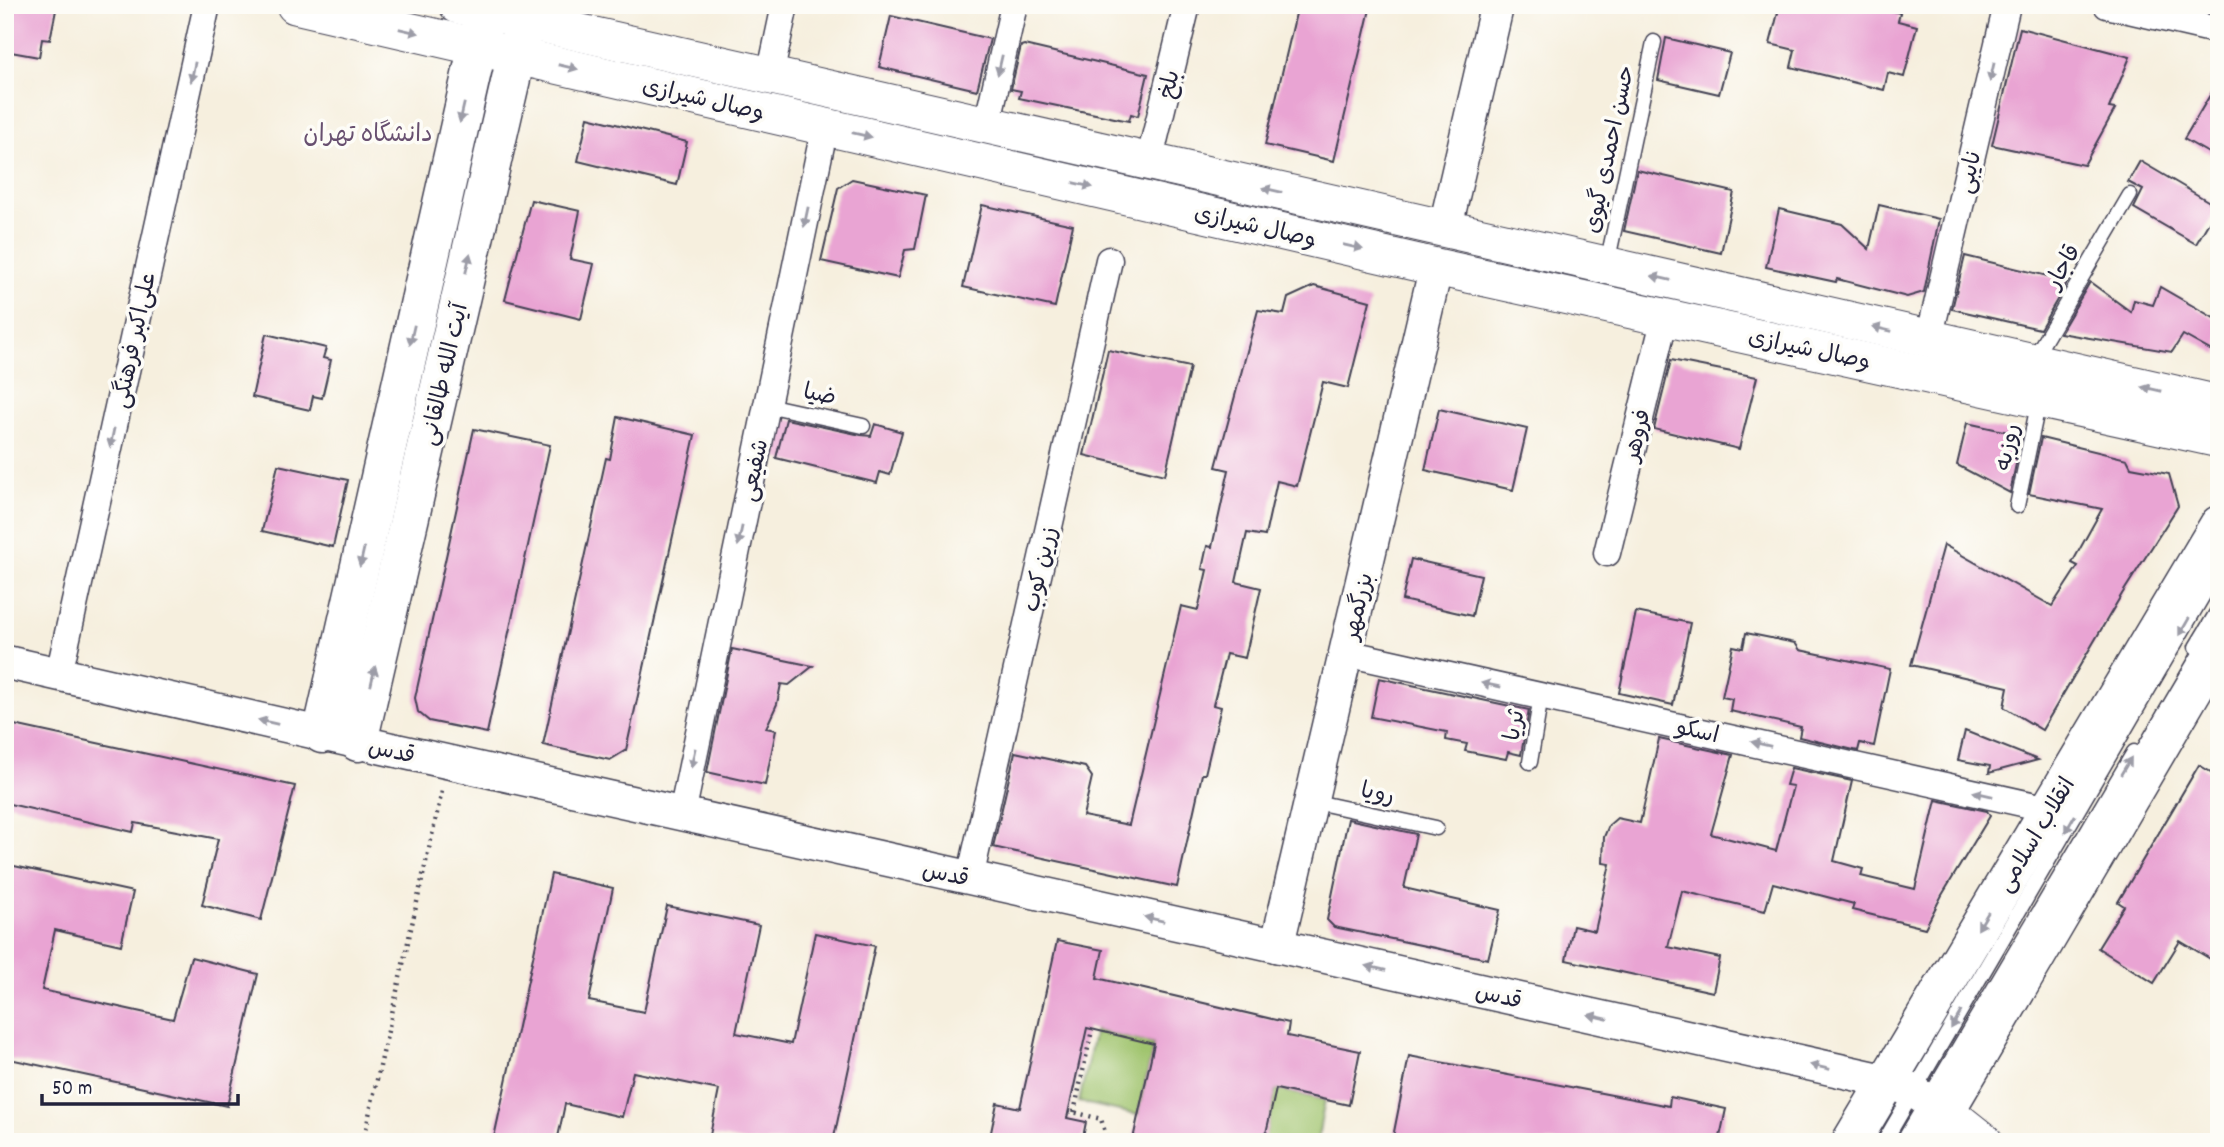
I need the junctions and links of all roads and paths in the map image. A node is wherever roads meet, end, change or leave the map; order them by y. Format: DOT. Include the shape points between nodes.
graph roads {
  1 [pos="208,5"];
  2 [pos="295,5"];
  3 [pos="785,5"];
  4 [pos="1014,5"];
  5 [pos="1186,5"];
  6 [pos="1497,5"];
  7 [pos="2007,5"];
  8 [pos="2107,5"];
  9 [pos="2152,10"];
  10 [pos="477,17"];
  11 [pos="523,27"];
  12 [pos="2216,30"];
  13 [pos="1654,43"];
  14 [pos="770,76"];
  15 [pos="832,90"];
  16 [pos="987,125"];
  17 [pos="825,126"];
  18 [pos="1149,162"];
  19 [pos="2130,195"];
  20 [pos="1445,229"];
  21 [pos="1109,260"];
  22 [pos="1607,265"];
  23 [pos="1436,267"];
  24 [pos="1665,317"];
  25 [pos="1929,339"];
  26 [pos="2032,361"];
  27 [pos="2039,398"];
  28 [pos="767,405"];
  29 [pos="863,426"];
  30 [pos="2218,429"];
  31 [pos="2017,506"];
  32 [pos="2219,525"];
  33 [pos="1607,553"];
  34 [pos="2219,568"];
  35 [pos="2219,609"];
  36 [pos="2205,651"];
  37 [pos="1346,653"];
  38 [pos="5,662"];
  39 [pos="59,674"];
  40 [pos="1541,696"];
  41 [pos="322,734"];
  42 [pos="2141,741"];
  43 [pos="358,743"];
  44 [pos="448,762"];
  45 [pos="1530,762"];
  46 [pos="1311,801"];
  47 [pos="2049,809"];
  48 [pos="682,814"];
  49 [pos="1436,828"];
  50 [pos="970,878"];
  51 [pos="1278,946"];
  52 [pos="1092,1030"];
  53 [pos="1920,1105"];
  54 [pos="363,1142"];
  55 [pos="1108,1142"];
  56 [pos="1851,1142"];
  57 [pos="1884,1142"];
  58 [pos="1903,1142"];
  59 [pos="1984,1142"];
  1 -- 39 [label="street, علی‌اکبر فرهنگی, one-way"];
  2 -- 10 [label="main road, وصال شیرازی, one-way"];
  3 -- 14 [label="street"];
  4 -- 16 [label="street, one-way"];
  5 -- 18 [label="street, بلخ"];
  6 -- 20 [label="street"];
  7 -- 25 [label="street, نایبی, one-way"];
  8 -- 9 [label="street"];
  9 -- 12 [label="street"];
  10 -- 11 [label="main road, وصال شیرازی"];
  10 -- 41 [label="main road, آیت الله طالقانی, one-way"];
  11 -- 14 [label="main road, وصال شیرازی"];
  11 -- 17 [label="main road, وصال شیرازی, one-way"];
  43 -- 11 [label="main road, آیت الله طالقانی, one-way"];
  13 -- 22 [label="lane, حسن احمدی گیوی"];
  14 -- 15 [label="main road, وصال شیرازی"];
  15 -- 16 [label="main road, وصال شیرازی"];
  15 -- 17 [label="main road"];
  16 -- 18 [label="main road, وصال شیرازی"];
  17 -- 23 [label="main road, وصال شیرازی, one-way"];
  17 -- 28 [label="street, شفیعی, one-way"];
  20 -- 18 [label="main road, وصال شیرازی, one-way"];
  19 -- 26 [label="lane, قاجار"];
  20 -- 22 [label="main road, وصال شیرازی"];
  20 -- 23 [label="main road"];
  21 -- 50 [label="street, زرین کوب"];
  25 -- 22 [label="main road, وصال شیرازی, one-way"];
  23 -- 24 [label="main road, وصال شیرازی"];
  23 -- 37 [label="street, بزرگمهر"];
  24 -- 27 [label="main road, وصال شیرازی"];
  24 -- 33 [label="street, فروهر"];
  25 -- 26 [label="main road, وصال شیرازی"];
  30 -- 26 [label="main road, وصال شیرازی, one-way"];
  27 -- 30 [label="main road, وصال شیرازی"];
  27 -- 31 [label="lane, روزبه"];
  28 -- 29 [label="lane, ضیا"];
  28 -- 48 [label="street, شفیعی, one-way"];
  32 -- 47 [label="main road, انقلاب اسلامی"];
  34 -- 53 [label="lane, one-way"];
  35 -- 36 [label="lane"];
  36 -- 53 [label="main road, انقلاب اسلامی"];
  40 -- 37 [label="street, اسکو, one-way"];
  37 -- 46 [label="street, بزرگمهر"];
  38 -- 39 [label="street, قدس"];
  41 -- 39 [label="street, قدس, one-way"];
  40 -- 45 [label="lane, ثریا"];
  47 -- 40 [label="street, اسکو, one-way"];
  41 -- 43 [label="street, قدس"];
  53 -- 42 [label="lane, one-way"];
  43 -- 44 [label="street, قدس"];
  44 -- 48 [label="street, قدس"];
  44 -- 54 [label="path"];
  46 -- 49 [label="lane, رویا"];
  46 -- 51 [label="street, بزرگمهر"];
  47 -- 53 [label="main road, انقلاب اسلامی, one-way"];
  48 -- 50 [label="street, قدس"];
  51 -- 50 [label="street, قدس, one-way"];
  53 -- 51 [label="street, قدس, one-way"];
  52 -- 55 [label="path" via="1071,1111 1101,1119"];
  53 -- 56 [label="main road, انقلاب اسلامی"];
  53 -- 57 [label="lane"];
  53 -- 58 [label="lane"];
  53 -- 59 [label="main road"];
}
